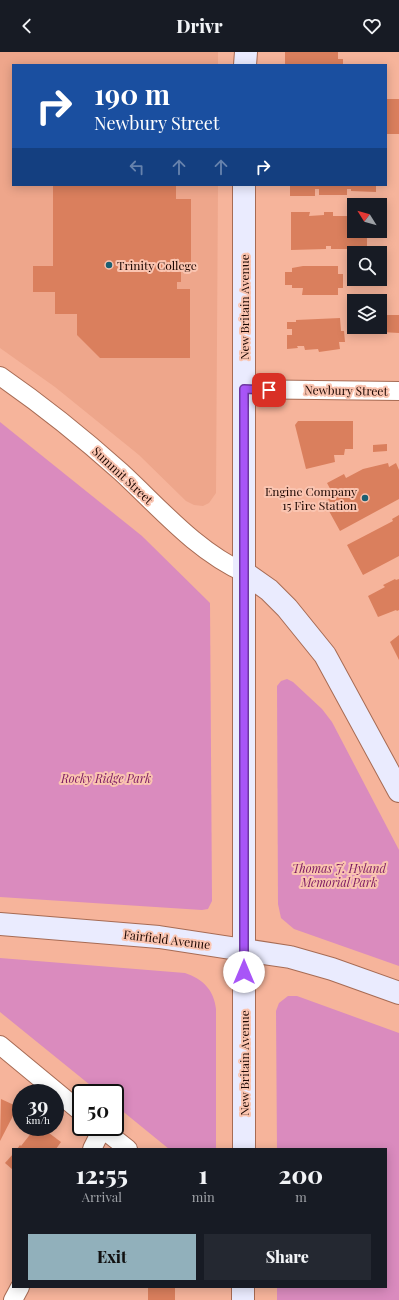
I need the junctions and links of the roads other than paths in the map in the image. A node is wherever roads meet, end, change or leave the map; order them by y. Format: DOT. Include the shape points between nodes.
graph roads {
  1 [pos="246,52"];
  2 [pos="246,64"];
  3 [pos="244,186"];
  4 [pos="0,376"];
  5 [pos="244,389"];
  6 [pos="399,391"];
  7 [pos="245,573"];
  8 [pos="399,792"];
  9 [pos="0,924"];
  10 [pos="244,950"];
  11 [pos="399,993"];
  12 [pos="0,1045"];
  13 [pos="72,1105"];
  14 [pos="98,1136"];
  15 [pos="111,1136"];
  16 [pos="92,1148"];
  17 [pos="127,1148"];
  18 [pos="244,1148"];
  19 [pos="19,1288"];
  20 [pos="243,1288"];
  21 [pos="13,1300"];
  22 [pos="243,1300"];
  1 -- 2 [label="main road"];
  3 -- 5 [label="main road, New Britain Avenue"];
  4 -- 7 [label="street, Summit Street" via="89,444 183,532 229,566"];
  5 -- 6 [label="street, Newbury Street"];
  5 -- 7 [label="main road, New Britain Avenue"];
  7 -- 8 [label="main road" via="269,590 287,608 325,655"];
  7 -- 10 [label="main road, New Britain Avenue"];
  9 -- 10 [label="main road, Fairfield Avenue" via="160,937"];
  10 -- 11 [label="main road, Fairfield Avenue" via="296,959"];
  10 -- 18 [label="main road, New Britain Avenue"];
  12 -- 13 [label="street"];
  14 -- 16 [label="street"];
  15 -- 17 [label="street"];
  19 -- 21 [label="street"];
  20 -- 22 [label="main road"];
}
